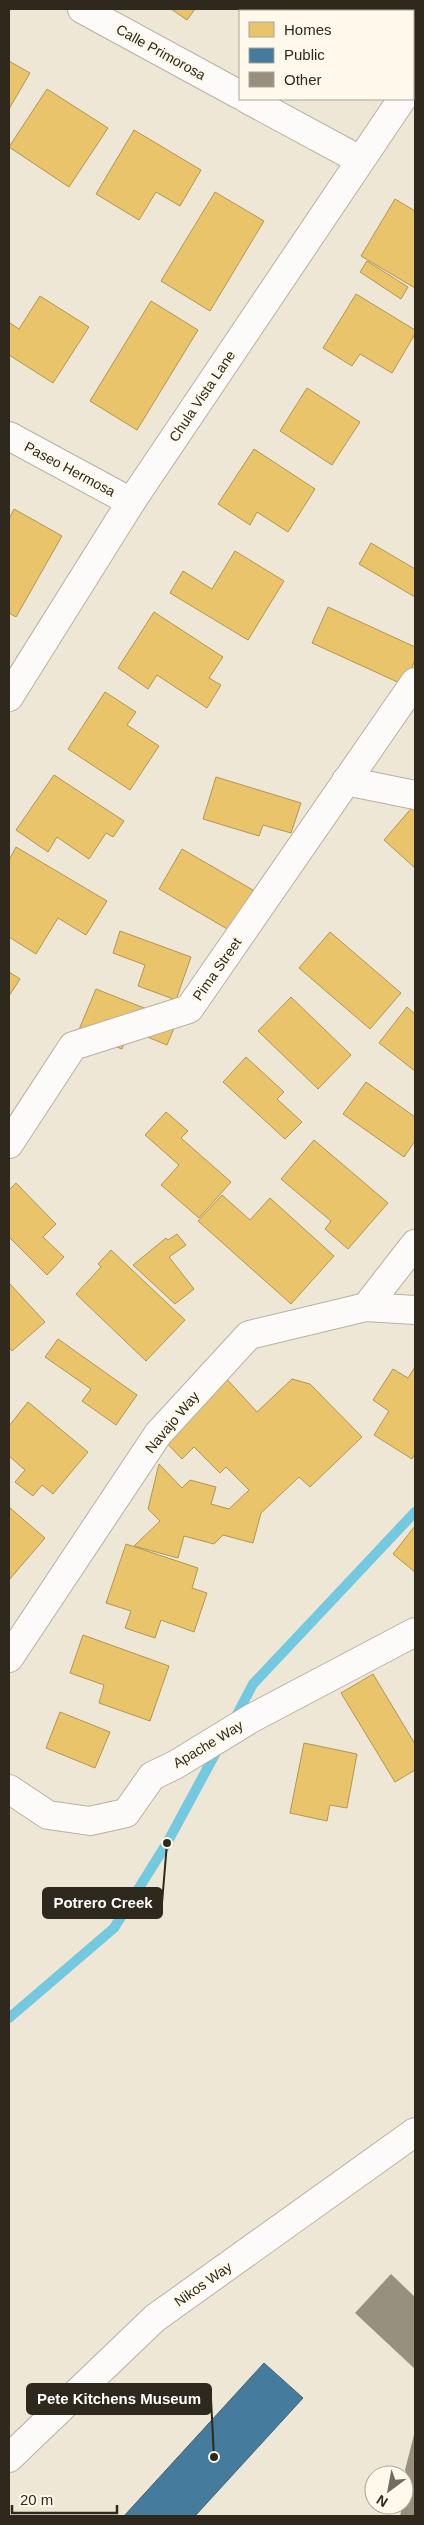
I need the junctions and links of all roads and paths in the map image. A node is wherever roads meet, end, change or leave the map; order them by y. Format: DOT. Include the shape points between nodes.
graph roads {
  1 [pos="82,9"];
  2 [pos="239,94"];
  3 [pos="249,100"];
  4 [pos="401,100"];
  5 [pos="360,160"];
  6 [pos="9,436"];
  7 [pos="130,502"];
  8 [pos="415,682"];
  9 [pos="9,697"];
  10 [pos="346,781"];
  11 [pos="415,795"];
  12 [pos="9,1144"];
  13 [pos="415,1244"];
  14 [pos="366,1307"];
  15 [pos="415,1310"];
  16 [pos="415,1632"];
  17 [pos="9,1658"];
  18 [pos="9,1789"];
  19 [pos="415,2132"];
  20 [pos="9,2458"];
  1 -- 2 [label="street, Calle Primorosa"];
  3 -- 5 [label="street"];
  4 -- 5 [label="street, Chula Vista Lane"];
  5 -- 7 [label="street, Chula Vista Lane"];
  6 -- 7 [label="street, Paseo Hermosa"];
  7 -- 9 [label="street, Chula Vista Lane"];
  8 -- 10 [label="street, Pima Street"];
  10 -- 11 [label="street"];
  10 -- 12 [label="street, Pima Street" via="189,1009 73,1046"];
  13 -- 14 [label="street"];
  14 -- 15 [label="street, Navajo Way"];
  14 -- 17 [label="street, Navajo Way" via="249,1335 158,1434"];
  16 -- 18 [label="street, Apache Way" via="252,1718 152,1776 126,1813 90,1822 48,1815"];
  19 -- 20 [label="street, Nikos Way" via="155,2318"];
}
